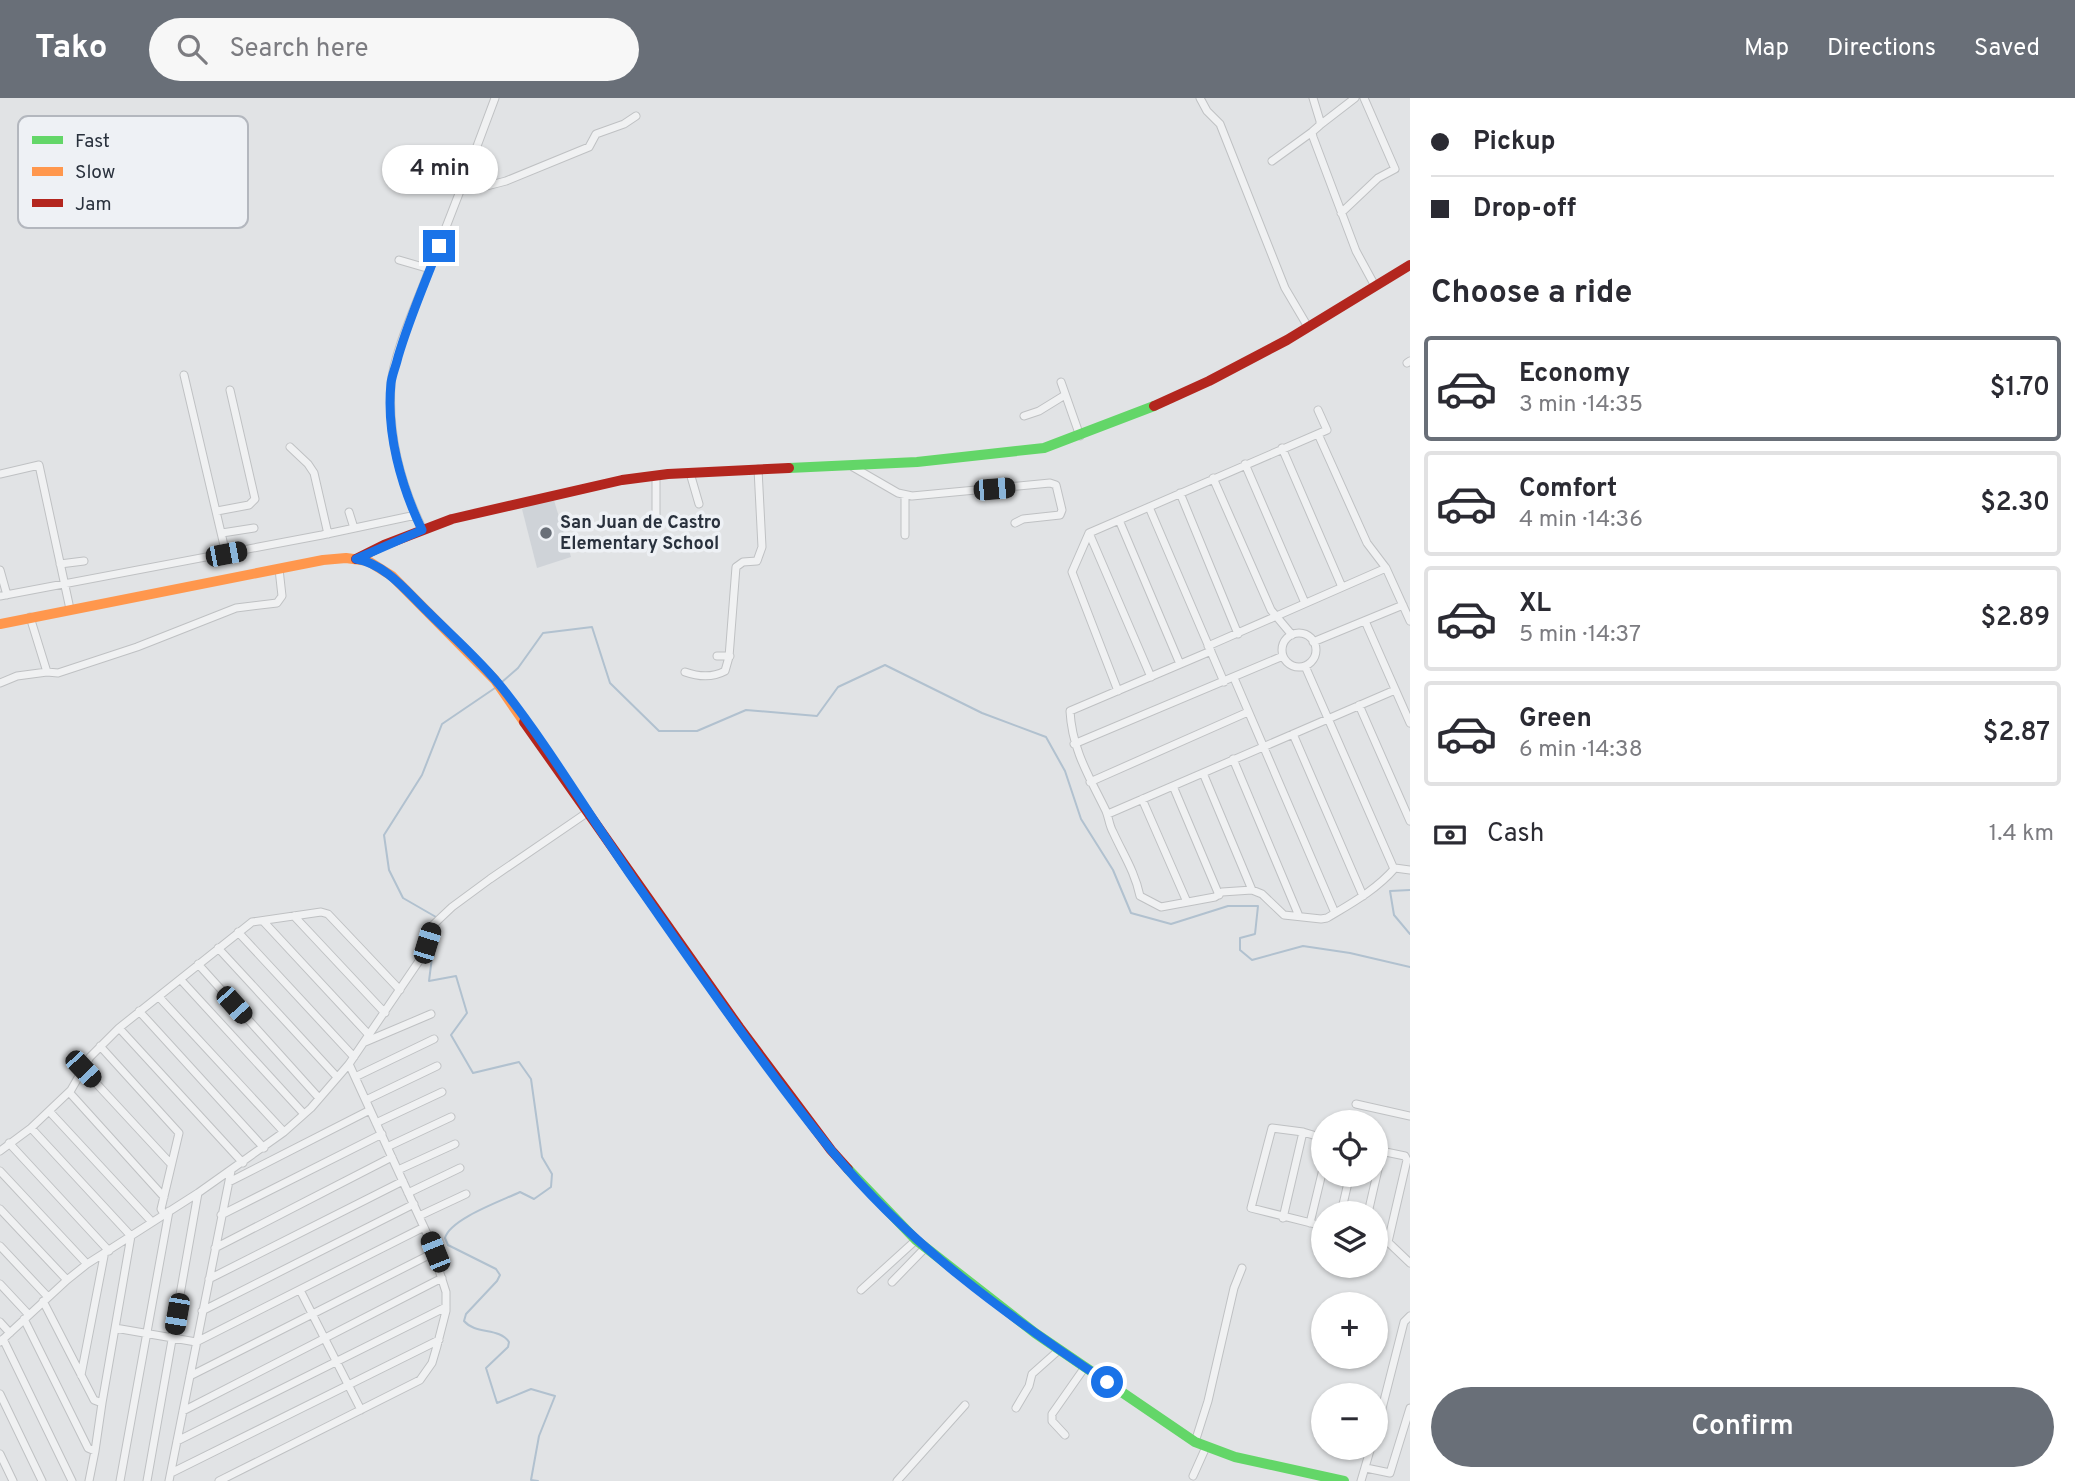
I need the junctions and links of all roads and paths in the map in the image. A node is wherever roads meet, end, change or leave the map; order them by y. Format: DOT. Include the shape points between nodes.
graph roads {
  1 [pos="495,98"];
  2 [pos="1200,98"];
  3 [pos="1313,98"];
  4 [pos="1355,98"];
  5 [pos="1363,98"];
  6 [pos="636,116"];
  7 [pos="1320,125"];
  8 [pos="1312,132"];
  9 [pos="1272,161"];
  10 [pos="461,186"];
  11 [pos="1341,213"];
  12 [pos="399,260"];
  13 [pos="1410,265"];
  14 [pos="430,269"];
  15 [pos="1376,286"];
  16 [pos="1308,327"];
  17 [pos="184,375"];
  18 [pos="1061,382"];
  19 [pos="230,390"];
  20 [pos="1065,395"];
  21 [pos="1318,410"];
  22 [pos="1024,416"];
  23 [pos="1318,434"];
  24 [pos="1080,436"];
  25 [pos="290,447"];
  26 [pos="1282,448"];
  27 [pos="1245,464"];
  28 [pos="853,466"];
  29 [pos="758,469"];
  30 [pos="690,473"];
  31 [pos="0,474"];
  32 [pos="656,476"];
  33 [pos="1213,478"];
  34 [pos="1180,493"];
  35 [pos="905,495"];
  36 [pos="699,504"];
  37 [pos="1149,507"];
  38 [pos="217,511"];
  39 [pos="349,512"];
  40 [pos="415,515"];
  41 [pos="1119,520"];
  42 [pos="656,522"];
  43 [pos="1014,523"];
  44 [pos="254,528"];
  45 [pos="354,528"];
  46 [pos="422,530"];
  47 [pos="222,533"];
  48 [pos="1089,533"];
  49 [pos="328,534"];
  50 [pos="905,535"];
  51 [pos="226,554"];
  52 [pos="356,559"];
  53 [pos="84,561"];
  54 [pos="60,564"];
  55 [pos="1385,568"];
  56 [pos="279,569"];
  57 [pos="0,570"];
  58 [pos="65,584"];
  59 [pos="1342,587"];
  60 [pos="4,595"];
  61 [pos="1305,603"];
  62 [pos="1403,605"];
  63 [pos="70,609"];
  64 [pos="30,617"];
  65 [pos="1277,617"];
  66 [pos="1364,621"];
  67 [pos="1410,621"];
  68 [pos="0,624"];
  69 [pos="1238,634"];
  70 [pos="1292,635"];
  71 [pos="1313,642"];
  72 [pos="1210,648"];
  73 [pos="717,656"];
  74 [pos="730,656"];
  75 [pos="1283,656"];
  76 [pos="1180,664"];
  77 [pos="1305,666"];
  78 [pos="47,672"];
  79 [pos="685,672"];
  80 [pos="1151,677"];
  81 [pos="1234,678"];
  82 [pos="1224,682"];
  83 [pos="0,683"];
  84 [pos="1395,690"];
  85 [pos="1118,691"];
  86 [pos="1359,705"];
  87 [pos="1248,712"];
  88 [pos="1328,718"];
  89 [pos="1410,723"];
  90 [pos="1293,734"];
  91 [pos="1074,744"];
  92 [pos="1263,747"];
  93 [pos="1233,759"];
  94 [pos="1203,773"];
  95 [pos="1090,782"];
  96 [pos="1173,786"];
  97 [pos="1142,799"];
  98 [pos="588,812"];
  99 [pos="1108,814"];
  100 [pos="1410,821"];
  101 [pos="1394,869"];
  102 [pos="1410,870"];
  103 [pos="1252,890"];
  104 [pos="1219,895"];
  105 [pos="1363,896"];
  106 [pos="1187,902"];
  107 [pos="1335,913"];
  108 [pos="294,916"];
  109 [pos="1299,916"];
  110 [pos="263,920"];
  111 [pos="238,932"];
  112 [pos="218,948"];
  113 [pos="198,964"];
  114 [pos="181,980"];
  115 [pos="400,990"];
  116 [pos="159,997"];
  117 [pos="139,1012"];
  118 [pos="385,1013"];
  119 [pos="431,1014"];
  120 [pos="119,1028"];
  121 [pos="369,1035"];
  122 [pos="434,1039"];
  123 [pos="364,1042"];
  124 [pos="100,1046"];
  125 [pos="351,1060"];
  126 [pos="437,1066"];
  127 [pos="83,1069"];
  128 [pos="337,1077"];
  129 [pos="355,1077"];
  130 [pos="69,1092"];
  131 [pos="442,1092"];
  132 [pos="319,1098"];
  133 [pos="366,1100"];
  134 [pos="1356,1104"];
  135 [pos="370,1110"];
  136 [pos="49,1111"];
  137 [pos="303,1114"];
  138 [pos="1410,1116"];
  139 [pos="451,1117"];
  140 [pos="376,1123"];
  141 [pos="32,1128"];
  142 [pos="284,1132"];
  143 [pos="1303,1132"];
  144 [pos="382,1134"];
  145 [pos="1311,1134"];
  146 [pos="9,1143"];
  147 [pos="455,1144"];
  148 [pos="387,1147"];
  149 [pos="264,1148"];
  150 [pos="0,1151"];
  151 [pos="1388,1153"];
  152 [pos="392,1157"];
  153 [pos="243,1163"];
  154 [pos="171,1164"];
  155 [pos="460,1168"];
  156 [pos="398,1170"];
  157 [pos="0,1171"];
  158 [pos="231,1171"];
  159 [pos="403,1181"];
  160 [pos="229,1182"];
  161 [pos="1319,1187"];
  162 [pos="198,1193"];
  163 [pos="408,1193"];
  164 [pos="466,1194"];
  165 [pos="164,1197"];
  166 [pos="414,1204"];
  167 [pos="0,1209"];
  168 [pos="166,1213"];
  169 [pos="221,1215"];
  170 [pos="419,1216"];
  171 [pos="1283,1218"];
  172 [pos="152,1222"];
  173 [pos="1310,1223"];
  174 [pos="424,1227"];
  175 [pos="131,1236"];
  176 [pos="1388,1242"];
  177 [pos="920,1244"];
  178 [pos="0,1246"];
  179 [pos="215,1248"];
  180 [pos="435,1252"];
  181 [pos="106,1253"];
  182 [pos="1410,1263"];
  183 [pos="87,1264"];
  184 [pos="1242,1268"];
  185 [pos="442,1278"];
  186 [pos="209,1279"];
  187 [pos="67,1280"];
  188 [pos="891,1282"];
  189 [pos="0,1284"];
  190 [pos="300,1290"];
  191 [pos="861,1290"];
  192 [pos="45,1299"];
  193 [pos="446,1307"];
  194 [pos="202,1311"];
  195 [pos="312,1314"];
  196 [pos="1410,1316"];
  197 [pos="27,1317"];
  198 [pos="0,1322"];
  199 [pos="115,1328"];
  200 [pos="10,1332"];
  201 [pos="146,1333"];
  202 [pos="172,1338"];
  203 [pos="325,1339"];
  204 [pos="439,1340"];
  205 [pos="1,1341"];
  206 [pos="197,1342"];
  207 [pos="1059,1350"];
  208 [pos="336,1362"];
  209 [pos="1084,1367"];
  210 [pos="81,1376"];
  211 [pos="190,1376"];
  212 [pos="348,1385"];
  213 [pos="1388,1385"];
  214 [pos="0,1394"];
  215 [pos="102,1403"];
  216 [pos="965,1405"];
  217 [pos="1016,1408"];
  218 [pos="361,1410"];
  219 [pos="183,1412"];
  220 [pos="1410,1412"];
  221 [pos="1065,1435"];
  222 [pos="177,1441"];
  223 [pos="1401,1442"];
  224 [pos="1201,1445"];
  225 [pos="1410,1445"];
  226 [pos="95,1451"];
  227 [pos="0,1454"];
  228 [pos="1368,1460"];
  229 [pos="1366,1468"];
  230 [pos="1193,1476"];
  231 [pos="170,1477"];
  232 [pos="13,1481"];
  233 [pos="42,1481"];
  234 [pos="72,1481"];
  235 [pos="89,1481"];
  236 [pos="120,1481"];
  237 [pos="147,1481"];
  238 [pos="219,1481"];
  239 [pos="897,1481"];
  240 [pos="1344,1481"];
  241 [pos="1361,1481"];
  1 -- 10 [label="street"];
  2 -- 16 [label="street" via="1220,124 1285,288"];
  3 -- 7 [label="street"];
  4 -- 7 [label="street"];
  5 -- 11 [label="street" via="1395,169 1378,178"];
  6 -- 10 [label="street" via="596,134 589,147 506,181 479,188"];
  7 -- 8 [label="street"];
  8 -- 9 [label="street"];
  8 -- 11 [label="street"];
  10 -- 14 [label="street"];
  11 -- 15 [label="street"];
  12 -- 14 [label="street"];
  13 -- 15 [label="street"];
  14 -- 40 [label="street" via="391,383 398,460"];
  15 -- 16 [label="street"];
  16 -- 24 [label="street" via="1209,381"];
  17 -- 38 [label="street"];
  18 -- 20 [label="street"];
  19 -- 38 [label="street" via="255,499 249,505"];
  20 -- 22 [label="street"];
  20 -- 24 [label="street"];
  21 -- 23 [label="street" via="1327,430"];
  23 -- 26 [label="street"];
  23 -- 55 [label="street" via="1367,543"];
  24 -- 28 [label="street" via="1030,451"];
  25 -- 49 [label="street" via="314,473"];
  26 -- 27 [label="street"];
  26 -- 59 [label="street"];
  27 -- 33 [label="street"];
  27 -- 61 [label="street"];
  28 -- 29 [label="street"];
  28 -- 35 [label="street"];
  29 -- 30 [label="street"];
  29 -- 74 [label="street" via="762,547 757,561 736,567"];
  30 -- 32 [label="street"];
  30 -- 36 [label="street"];
  31 -- 54 [label="street" via="39,465"];
  32 -- 42 [label="street"];
  32 -- 46 [label="street" via="487,510"];
  33 -- 34 [label="street"];
  33 -- 65 [label="street"];
  34 -- 37 [label="street"];
  34 -- 69 [label="street"];
  35 -- 43 [label="street" via="1056,485 1060,515"];
  35 -- 50 [label="street"];
  37 -- 41 [label="street"];
  37 -- 72 [label="street"];
  38 -- 47 [label="street"];
  39 -- 45 [label="street"];
  40 -- 45 [label="street"];
  40 -- 46 [label="street"];
  41 -- 48 [label="street"];
  41 -- 76 [label="street"];
  44 -- 47 [label="street"];
  45 -- 49 [label="street"];
  46 -- 52 [label="street"];
  47 -- 51 [label="street"];
  48 -- 80 [label="street"];
  48 -- 85 [label="street" via="1072,572"];
  49 -- 51 [label="street"];
  51 -- 58 [label="street"];
  52 -- 56 [label="street"];
  52 -- 98 [label="street" via="392,576 495,680"];
  53 -- 54 [label="street"];
  54 -- 58 [label="street"];
  55 -- 59 [label="street"];
  55 -- 62 [label="street"];
  56 -- 63 [label="street"];
  56 -- 78 [label="street" via="282,596 276,603 236,608 137,647 58,673"];
  57 -- 60 [label="street"];
  58 -- 60 [label="street"];
  58 -- 63 [label="street"];
  59 -- 61 [label="street"];
  61 -- 65 [label="street"];
  62 -- 66 [label="street"];
  62 -- 67 [label="street"];
  63 -- 64 [label="street"];
  64 -- 68 [label="street"];
  64 -- 78 [label="street"];
  65 -- 69 [label="street"];
  65 -- 70 [label="street"];
  66 -- 71 [label="street"];
  66 -- 84 [label="street"];
  69 -- 72 [label="street"];
  70 -- 71 [label="street" via="1303,634"];
  70 -- 75 [label="street" via="1284,643"];
  71 -- 77 [label="street" via="1315,656"];
  72 -- 76 [label="street"];
  72 -- 82 [label="street"];
  73 -- 74 [label="street"];
  74 -- 79 [label="street" via="721,674"];
  75 -- 77 [label="street" via="1292,666"];
  75 -- 81 [label="street"];
  76 -- 80 [label="street"];
  77 -- 88 [label="street"];
  78 -- 83 [label="street"];
  80 -- 85 [label="street"];
  81 -- 82 [label="street"];
  81 -- 87 [label="street"];
  82 -- 91 [label="street"];
  84 -- 86 [label="street"];
  84 -- 89 [label="street"];
  85 -- 91 [label="street" via="1070,711"];
  86 -- 88 [label="street"];
  86 -- 100 [label="street"];
  87 -- 92 [label="street"];
  87 -- 95 [label="street"];
  88 -- 90 [label="street"];
  88 -- 101 [label="street"];
  90 -- 92 [label="street"];
  90 -- 105 [label="street"];
  91 -- 95 [label="street"];
  92 -- 93 [label="street"];
  92 -- 107 [label="street"];
  93 -- 94 [label="street"];
  93 -- 109 [label="street"];
  94 -- 96 [label="street"];
  94 -- 103 [label="street"];
  95 -- 99 [label="street"];
  96 -- 97 [label="street"];
  96 -- 104 [label="street"];
  97 -- 99 [label="street"];
  97 -- 106 [label="street"];
  98 -- 115 [label="street" via="452,907 433,925 419,961"];
  98 -- 177 [label="street" via="831,1150"];
  99 -- 106 [label="street" via="1136,876 1139,896 1161,906"];
  101 -- 102 [label="street"];
  101 -- 105 [label="street"];
  103 -- 104 [label="street"];
  103 -- 109 [label="street" via="1284,915"];
  104 -- 106 [label="street"];
  105 -- 107 [label="street"];
  107 -- 109 [label="street" via="1321,919"];
  108 -- 110 [label="street"];
  108 -- 115 [label="street" via="321,912 333,917"];
  108 -- 118 [label="street"];
  110 -- 111 [label="street"];
  110 -- 121 [label="street"];
  111 -- 112 [label="street"];
  111 -- 125 [label="street"];
  112 -- 113 [label="street"];
  112 -- 128 [label="street"];
  113 -- 114 [label="street"];
  113 -- 132 [label="street"];
  114 -- 116 [label="street"];
  114 -- 137 [label="street"];
  115 -- 118 [label="street"];
  116 -- 117 [label="street"];
  116 -- 142 [label="street"];
  117 -- 120 [label="street"];
  117 -- 149 [label="street"];
  118 -- 121 [label="street"];
  119 -- 123 [label="street"];
  120 -- 124 [label="street"];
  120 -- 153 [label="street"];
  121 -- 123 [label="street"];
  122 -- 129 [label="street"];
  123 -- 125 [label="street"];
  124 -- 127 [label="street"];
  124 -- 154 [label="street" via="179,1133"];
  125 -- 128 [label="street"];
  125 -- 129 [label="street"];
  126 -- 133 [label="street"];
  127 -- 130 [label="street"];
  127 -- 154 [label="street"];
  128 -- 132 [label="street"];
  129 -- 133 [label="street"];
  130 -- 136 [label="street"];
  130 -- 165 [label="street"];
  131 -- 140 [label="street"];
  132 -- 137 [label="street"];
  133 -- 135 [label="street"];
  134 -- 138 [label="street"];
  135 -- 140 [label="street"];
  135 -- 160 [label="street"];
  136 -- 141 [label="street"];
  136 -- 172 [label="street"];
  137 -- 142 [label="street"];
  139 -- 148 [label="street"];
  140 -- 144 [label="street"];
  141 -- 146 [label="street"];
  141 -- 175 [label="street"];
  142 -- 149 [label="street"];
  143 -- 145 [label="street"];
  143 -- 171 [label="street"];
  143 -- 171 [label="street" via="1272,1128 1251,1206"];
  144 -- 148 [label="street"];
  144 -- 169 [label="street"];
  146 -- 150 [label="street"];
  146 -- 181 [label="street"];
  147 -- 156 [label="street"];
  148 -- 152 [label="street"];
  149 -- 153 [label="street"];
  151 -- 176 [label="street" via="1408,1160"];
  152 -- 156 [label="street"];
  152 -- 179 [label="street"];
  153 -- 158 [label="street"];
  154 -- 165 [label="street"];
  155 -- 163 [label="street"];
  156 -- 159 [label="street"];
  157 -- 183 [label="street"];
  158 -- 160 [label="street"];
  158 -- 162 [label="street"];
  159 -- 163 [label="street"];
  159 -- 186 [label="street"];
  160 -- 169 [label="street"];
  161 -- 173 [label="street"];
  162 -- 168 [label="street"];
  162 -- 202 [label="street"];
  163 -- 166 [label="street"];
  164 -- 170 [label="street"];
  165 -- 168 [label="street" via="161,1209"];
  166 -- 170 [label="street"];
  166 -- 194 [label="street"];
  167 -- 187 [label="street"];
  168 -- 172 [label="street"];
  168 -- 201 [label="street"];
  169 -- 179 [label="street"];
  170 -- 174 [label="street"];
  171 -- 173 [label="street"];
  172 -- 175 [label="street"];
  174 -- 180 [label="street"];
  174 -- 190 [label="street"];
  175 -- 181 [label="street"];
  175 -- 199 [label="street"];
  176 -- 182 [label="street"];
  177 -- 188 [label="street"];
  177 -- 191 [label="street"];
  177 -- 207 [label="street"];
  178 -- 192 [label="street"];
  179 -- 186 [label="street"];
  180 -- 185 [label="street"];
  180 -- 195 [label="street"];
  181 -- 183 [label="street"];
  181 -- 210 [label="street"];
  183 -- 187 [label="street"];
  184 -- 224 [label="street"];
  185 -- 193 [label="street"];
  185 -- 203 [label="street"];
  186 -- 194 [label="street"];
  187 -- 192 [label="street"];
  189 -- 197 [label="street"];
  190 -- 195 [label="street"];
  190 -- 206 [label="street"];
  192 -- 197 [label="street"];
  192 -- 210 [label="street"];
  193 -- 204 [label="street"];
  193 -- 208 [label="street"];
  194 -- 206 [label="street"];
  195 -- 203 [label="street"];
  195 -- 211 [label="street"];
  196 -- 213 [label="street" via="1404,1322"];
  197 -- 200 [label="street"];
  197 -- 226 [label="street" via="88,1448"];
  198 -- 200 [label="street"];
  199 -- 201 [label="street"];
  199 -- 215 [label="street"];
  200 -- 205 [label="street"];
  201 -- 202 [label="street"];
  201 -- 236 [label="street"];
  202 -- 206 [label="street"];
  202 -- 237 [label="street"];
  203 -- 208 [label="street"];
  203 -- 219 [label="street"];
  204 -- 212 [label="street"];
  204 -- 218 [label="street" via="432,1363 420,1380"];
  205 -- 234 [label="street"];
  206 -- 211 [label="street"];
  207 -- 209 [label="street"];
  207 -- 217 [label="street" via="1032,1374"];
  208 -- 212 [label="street"];
  208 -- 222 [label="street"];
  209 -- 221 [label="street" via="1052,1414 1052,1421"];
  209 -- 224 [label="street"];
  210 -- 215 [label="street" via="94,1400"];
  211 -- 219 [label="street"];
  212 -- 218 [label="street"];
  212 -- 231 [label="street"];
  214 -- 233 [label="street"];
  215 -- 226 [label="street"];
  216 -- 239 [label="street"];
  218 -- 238 [label="street"];
  219 -- 222 [label="street"];
  220 -- 223 [label="street"];
  222 -- 231 [label="street"];
  223 -- 225 [label="street"];
  223 -- 229 [label="street" via="1390,1472"];
  224 -- 230 [label="street"];
  224 -- 240 [label="street"];
  226 -- 235 [label="street"];
  227 -- 232 [label="street"];
  228 -- 229 [label="street"];
  229 -- 241 [label="street"];
}
